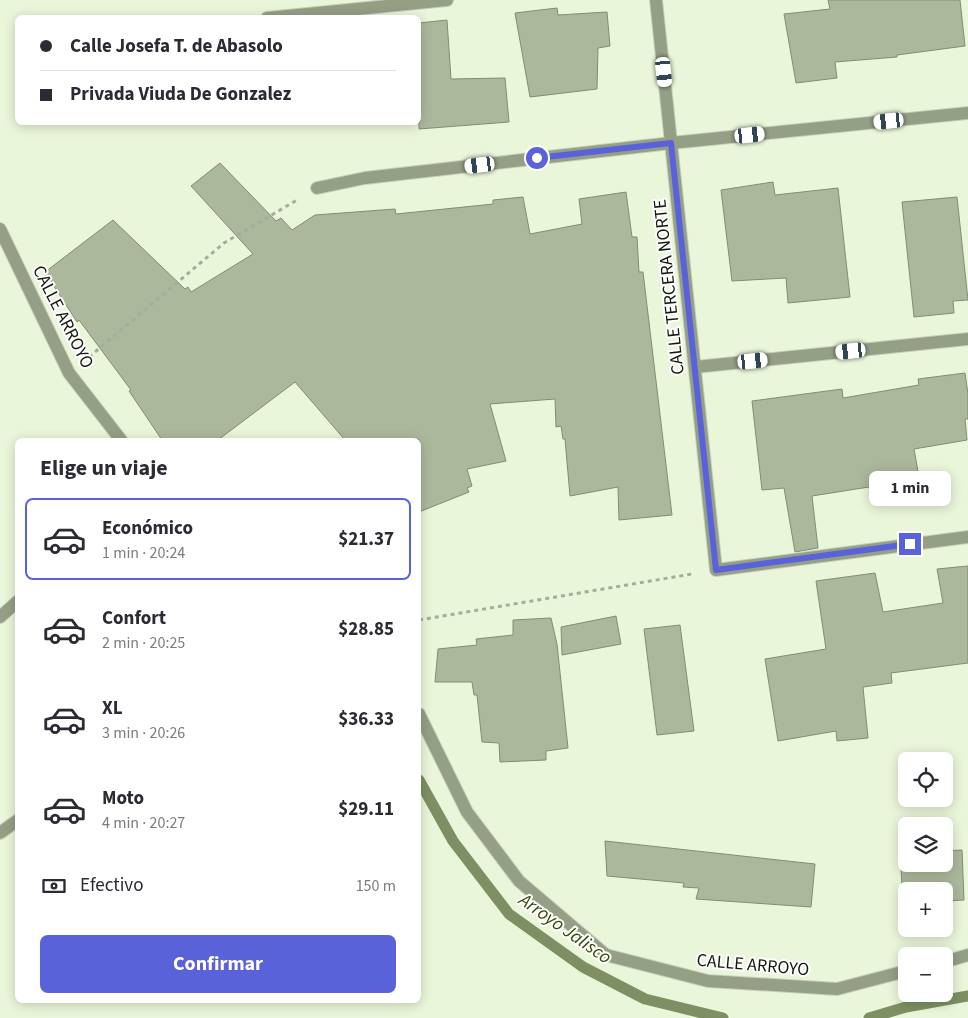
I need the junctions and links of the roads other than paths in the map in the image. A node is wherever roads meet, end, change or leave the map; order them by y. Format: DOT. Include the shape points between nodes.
graph roads {
  1 [pos="447,0"];
  2 [pos="656,0"];
  3 [pos="297,15"];
  4 [pos="968,113"];
  5 [pos="671,143"];
  6 [pos="317,188"];
  7 [pos="0,229"];
  8 [pos="968,339"];
  9 [pos="695,367"];
  10 [pos="119,438"];
  11 [pos="968,537"];
  12 [pos="15,604"];
  13 [pos="0,617"];
  14 [pos="421,718"];
  15 [pos="15,822"];
  16 [pos="0,833"];
  17 [pos="968,955"];
  18 [pos="953,959"];
  19 [pos="898,973"];
  1 -- 3 [label="street"];
  2 -- 5 [label="street, CALLE TERCERA NORTE"];
  4 -- 5 [label="street"];
  5 -- 6 [label="street" via="365,178"];
  5 -- 9 [label="street, CALLE TERCERA NORTE"];
  7 -- 10 [label="street, CALLE ARROYO" via="69,373"];
  8 -- 9 [label="street"];
  9 -- 11 [label="street, CALLE TERCERA NORTE" via="716,570"];
  12 -- 13 [label="street"];
  14 -- 19 [label="street, CALLE ARROYO" via="467,812 519,881 606,955 708,982 837,989"];
  15 -- 16 [label="street"];
  17 -- 18 [label="street"];
}
